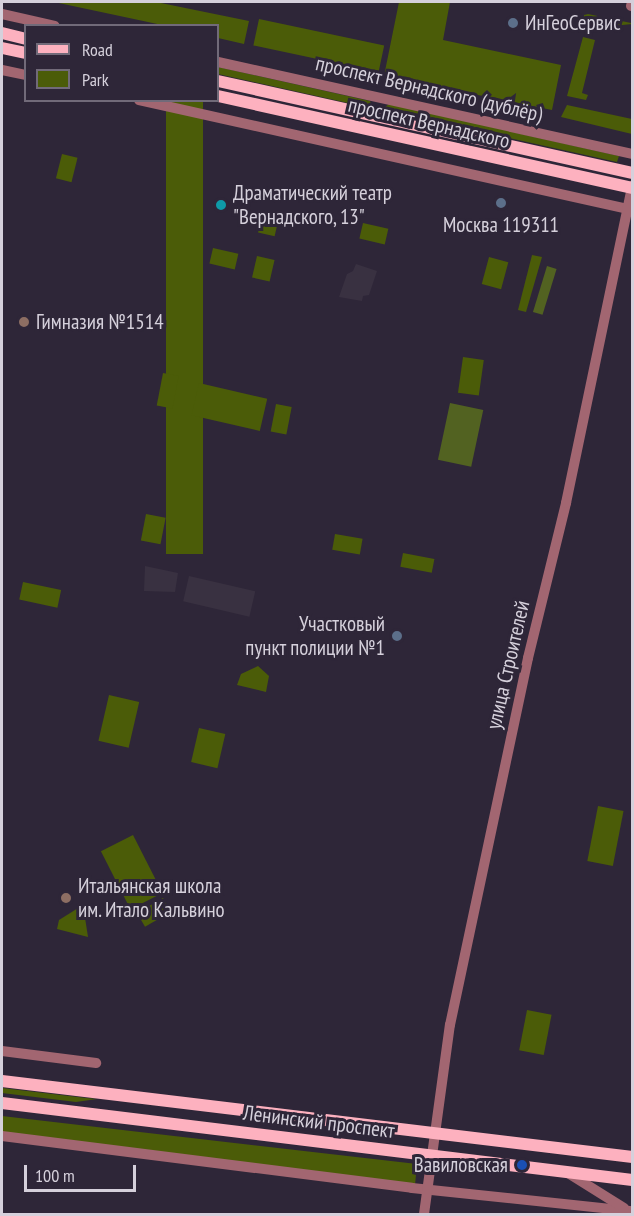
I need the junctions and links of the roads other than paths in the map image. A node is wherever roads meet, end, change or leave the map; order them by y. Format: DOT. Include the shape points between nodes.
graph roads {
  1 [pos="2,14"];
  2 [pos="46,24"];
  3 [pos="2,33"];
  4 [pos="24,38"];
  5 [pos="2,48"];
  6 [pos="24,54"];
  7 [pos="219,62"];
  8 [pos="2,70"];
  9 [pos="24,75"];
  10 [pos="219,81"];
  11 [pos="219,96"];
  12 [pos="371,96"];
  13 [pos="148,102"];
  14 [pos="389,119"];
  15 [pos="633,153"];
  16 [pos="633,173"];
  17 [pos="632,187"];
  18 [pos="630,209"];
  19 [pos="2,1051"];
  20 [pos="96,1063"];
  21 [pos="2,1082"];
  22 [pos="2,1103"];
  23 [pos="434,1135"];
  24 [pos="2,1136"];
  25 [pos="432,1155"];
  26 [pos="633,1157"];
  27 [pos="566,1172"];
  28 [pos="633,1180"];
  29 [pos="428,1189"];
  30 [pos="630,1210"];
  31 [pos="424,1215"];
  1 -- 2 [label="street"];
  3 -- 4 [label="main road"];
  5 -- 6 [label="main road"];
  7 -- 12 [label="street, проспект Вернадского (дублёр)"];
  8 -- 9 [label="street"];
  10 -- 14 [label="main road, проспект Вернадского"];
  11 -- 17 [label="main road, проспект Вернадского"];
  12 -- 14 [label="street"];
  12 -- 15 [label="street, проспект Вернадского (дублёр)"];
  13 -- 18 [label="street"];
  14 -- 16 [label="main road, проспект Вернадского"];
  17 -- 18 [label="street, улица Строителей"];
  18 -- 23 [label="street, улица Строителей" via="528,658 456,999"];
  19 -- 20 [label="street"];
  21 -- 23 [label="main road, Ленинский проспект"];
  22 -- 25 [label="main road, Ленинский проспект"];
  23 -- 25 [label="street, улица Строителей"];
  23 -- 26 [label="main road, Ленинский проспект"];
  24 -- 29 [label="street"];
  25 -- 27 [label="main road, Ленинский проспект"];
  25 -- 29 [label="street, улица Строителей"];
  27 -- 28 [label="main road, Ленинский проспект"];
  27 -- 30 [label="street"];
  29 -- 30 [label="street"];
  29 -- 31 [label="street, улица Строителей"];
}
